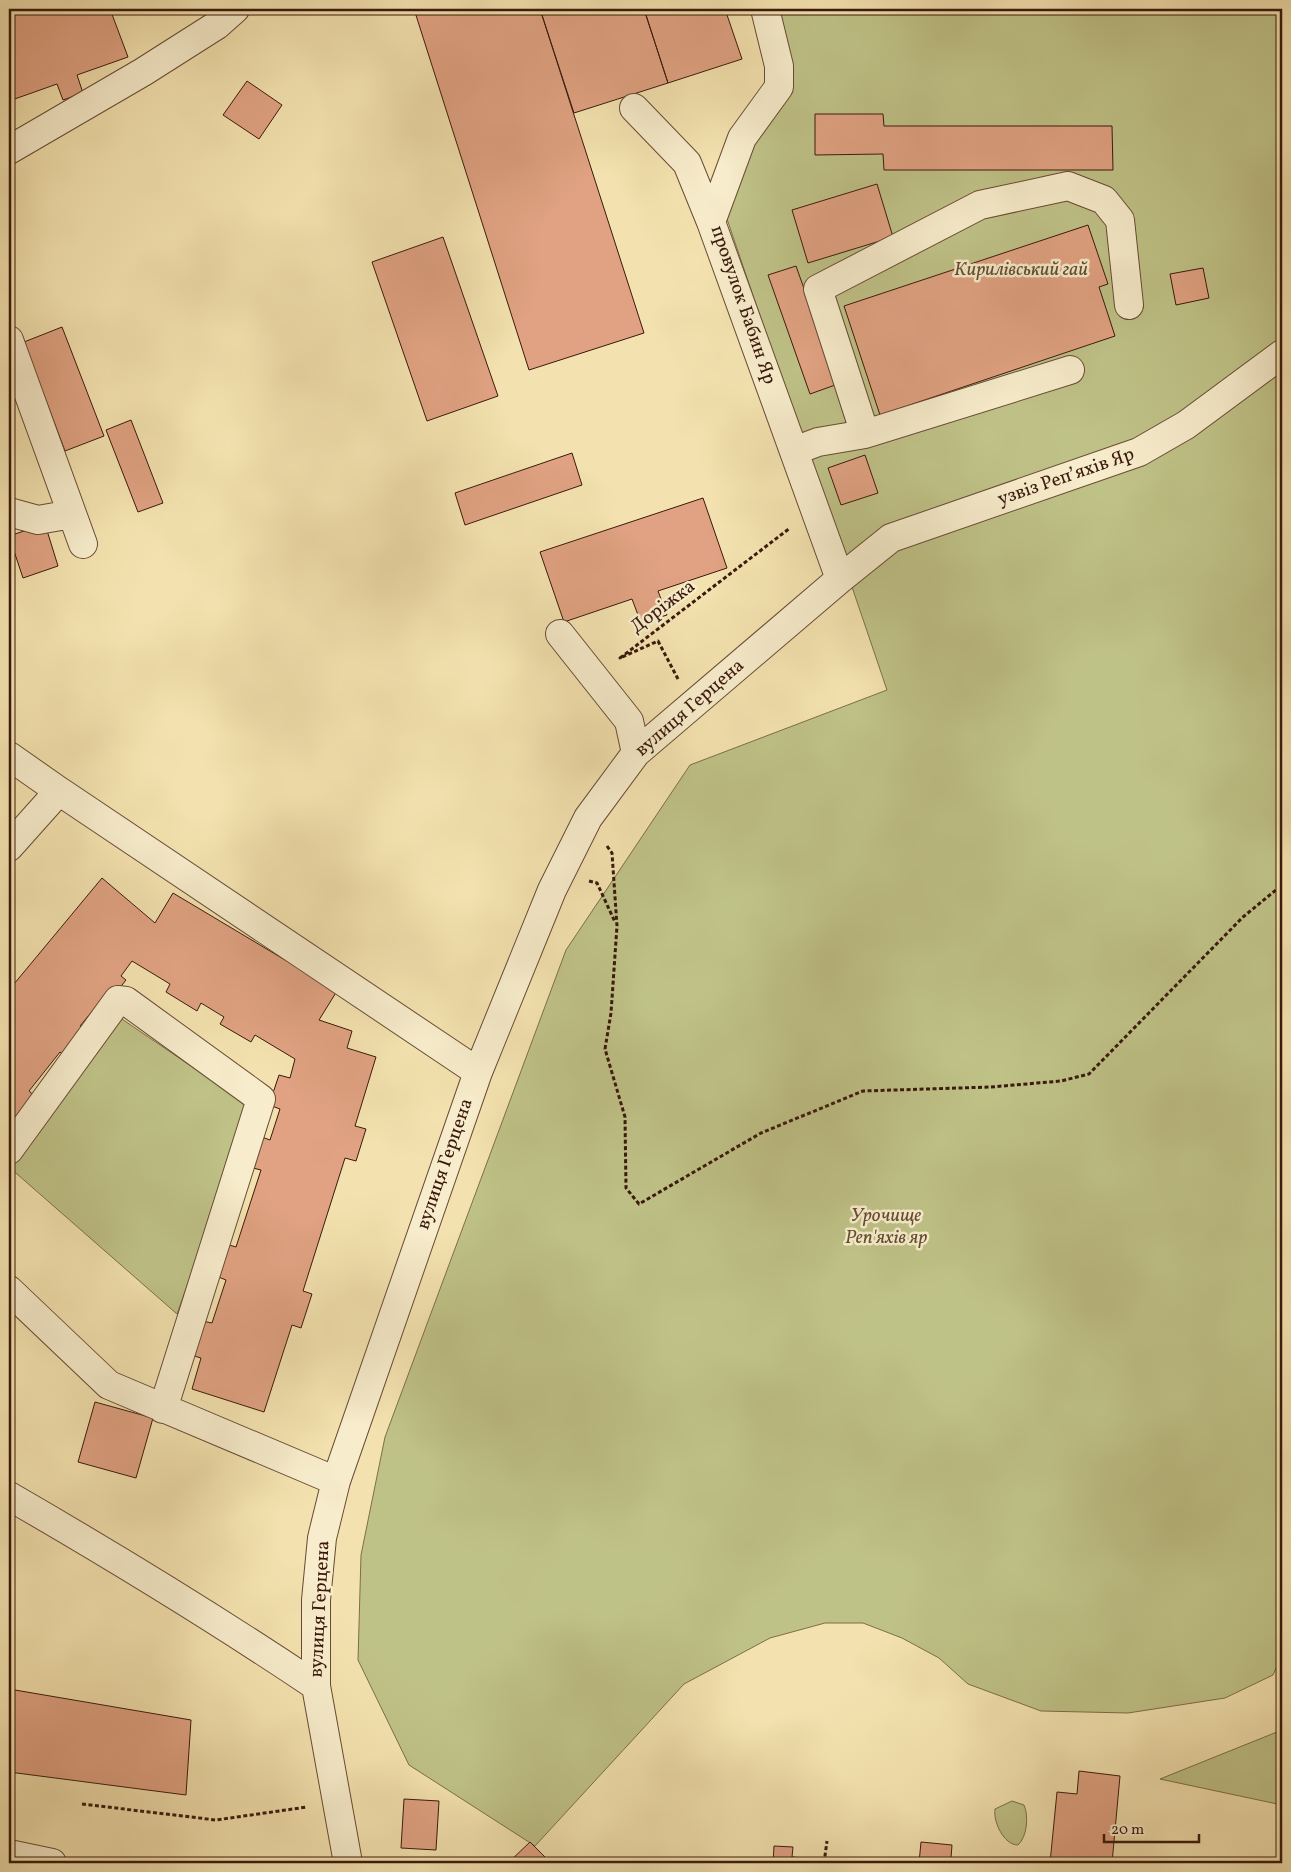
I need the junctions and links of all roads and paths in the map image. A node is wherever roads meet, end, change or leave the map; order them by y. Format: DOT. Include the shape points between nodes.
graph roads {
  1 [pos="234,9"];
  2 [pos="765,9"];
  3 [pos="634,108"];
  4 [pos="9,150"];
  5 [pos="711,222"];
  6 [pos="1129,305"];
  7 [pos="9,340"];
  8 [pos="1282,354"];
  9 [pos="1070,370"];
  10 [pos="865,434"];
  11 [pos="794,451"];
  12 [pos="815,509"];
  13 [pos="9,512"];
  14 [pos="72,514"];
  15 [pos="84,544"];
  16 [pos="840,579"];
  17 [pos="560,634"];
  18 [pos="692,706"];
  19 [pos="636,753"];
  20 [pos="9,756"];
  21 [pos="59,791"];
  22 [pos="588,818"];
  23 [pos="9,847"];
  24 [pos="559,876"];
  25 [pos="1282,885"];
  26 [pos="617,926"];
  27 [pos="478,1072"];
  28 [pos="9,1150"];
  29 [pos="9,1290"];
  30 [pos="163,1409"];
  31 [pos="336,1481"];
  32 [pos="9,1496"];
  33 [pos="316,1686"];
  34 [pos="337,1803"];
  35 [pos="82,1804"];
  36 [pos="827,1842"];
  37 [pos="9,1854"];
  38 [pos="52,1863"];
  39 [pos="348,1863"];
  40 [pos="824,1863"];
  1 -- 4 [label="street" via="217,25 143,72"];
  2 -- 5 [label="street, провулок Бабин Яр" via="779,66 779,87 742,138"];
  3 -- 5 [label="street" via="687,163"];
  5 -- 11 [label="street, провулок Бабин Яр"];
  6 -- 10 [label="street" via="1120,220 1104,200 1068,186 980,205 818,289"];
  7 -- 14 [label="street"];
  8 -- 16 [label="street, узвіз Репʼяхів Яр" via="1186,424 1139,452 891,538"];
  9 -- 10 [label="street"];
  10 -- 11 [label="street" via="818,442"];
  11 -- 12 [label="street, провулок Бабин Яр"];
  12 -- 16 [label="street, провулок Бабин Яр"];
  12 -- 18 [label="path, Доріжка" via="620,658 658,641"];
  13 -- 14 [label="street" via="38,520"];
  14 -- 15 [label="street"];
  16 -- 18 [label="street, вулиця Герцена"];
  17 -- 19 [label="street" via="629,720"];
  18 -- 19 [label="street, вулиця Герцена"];
  19 -- 22 [label="street, вулиця Герцена"];
  20 -- 21 [label="street"];
  21 -- 23 [label="street"];
  21 -- 27 [label="street"];
  22 -- 24 [label="street, вулиця Герцена"];
  22 -- 26 [label="path" via="612,853"];
  24 -- 26 [label="path" via="597,883"];
  24 -- 27 [label="street, вулиця Герцена"];
  25 -- 26 [label="path" via="1243,916 1089,1074 1061,1081 991,1088 863,1090 761,1133 639,1204 626,1188 625,1117 606,1049"];
  27 -- 31 [label="street, вулиця Герцена"];
  28 -- 30 [label="street" via="118,1000 126,1002 261,1099"];
  29 -- 30 [label="street" via="109,1385"];
  30 -- 31 [label="street"];
  31 -- 33 [label="street, вулиця Герцена" via="322,1538 316,1600"];
  32 -- 33 [label="street" via="248,1640"];
  33 -- 34 [label="street, вулиця Герцена"];
  34 -- 35 [label="path" via="216,1820"];
  34 -- 39 [label="street, вулиця Герцена"];
  36 -- 40 [label="path"];
  37 -- 38 [label="street"];
}
